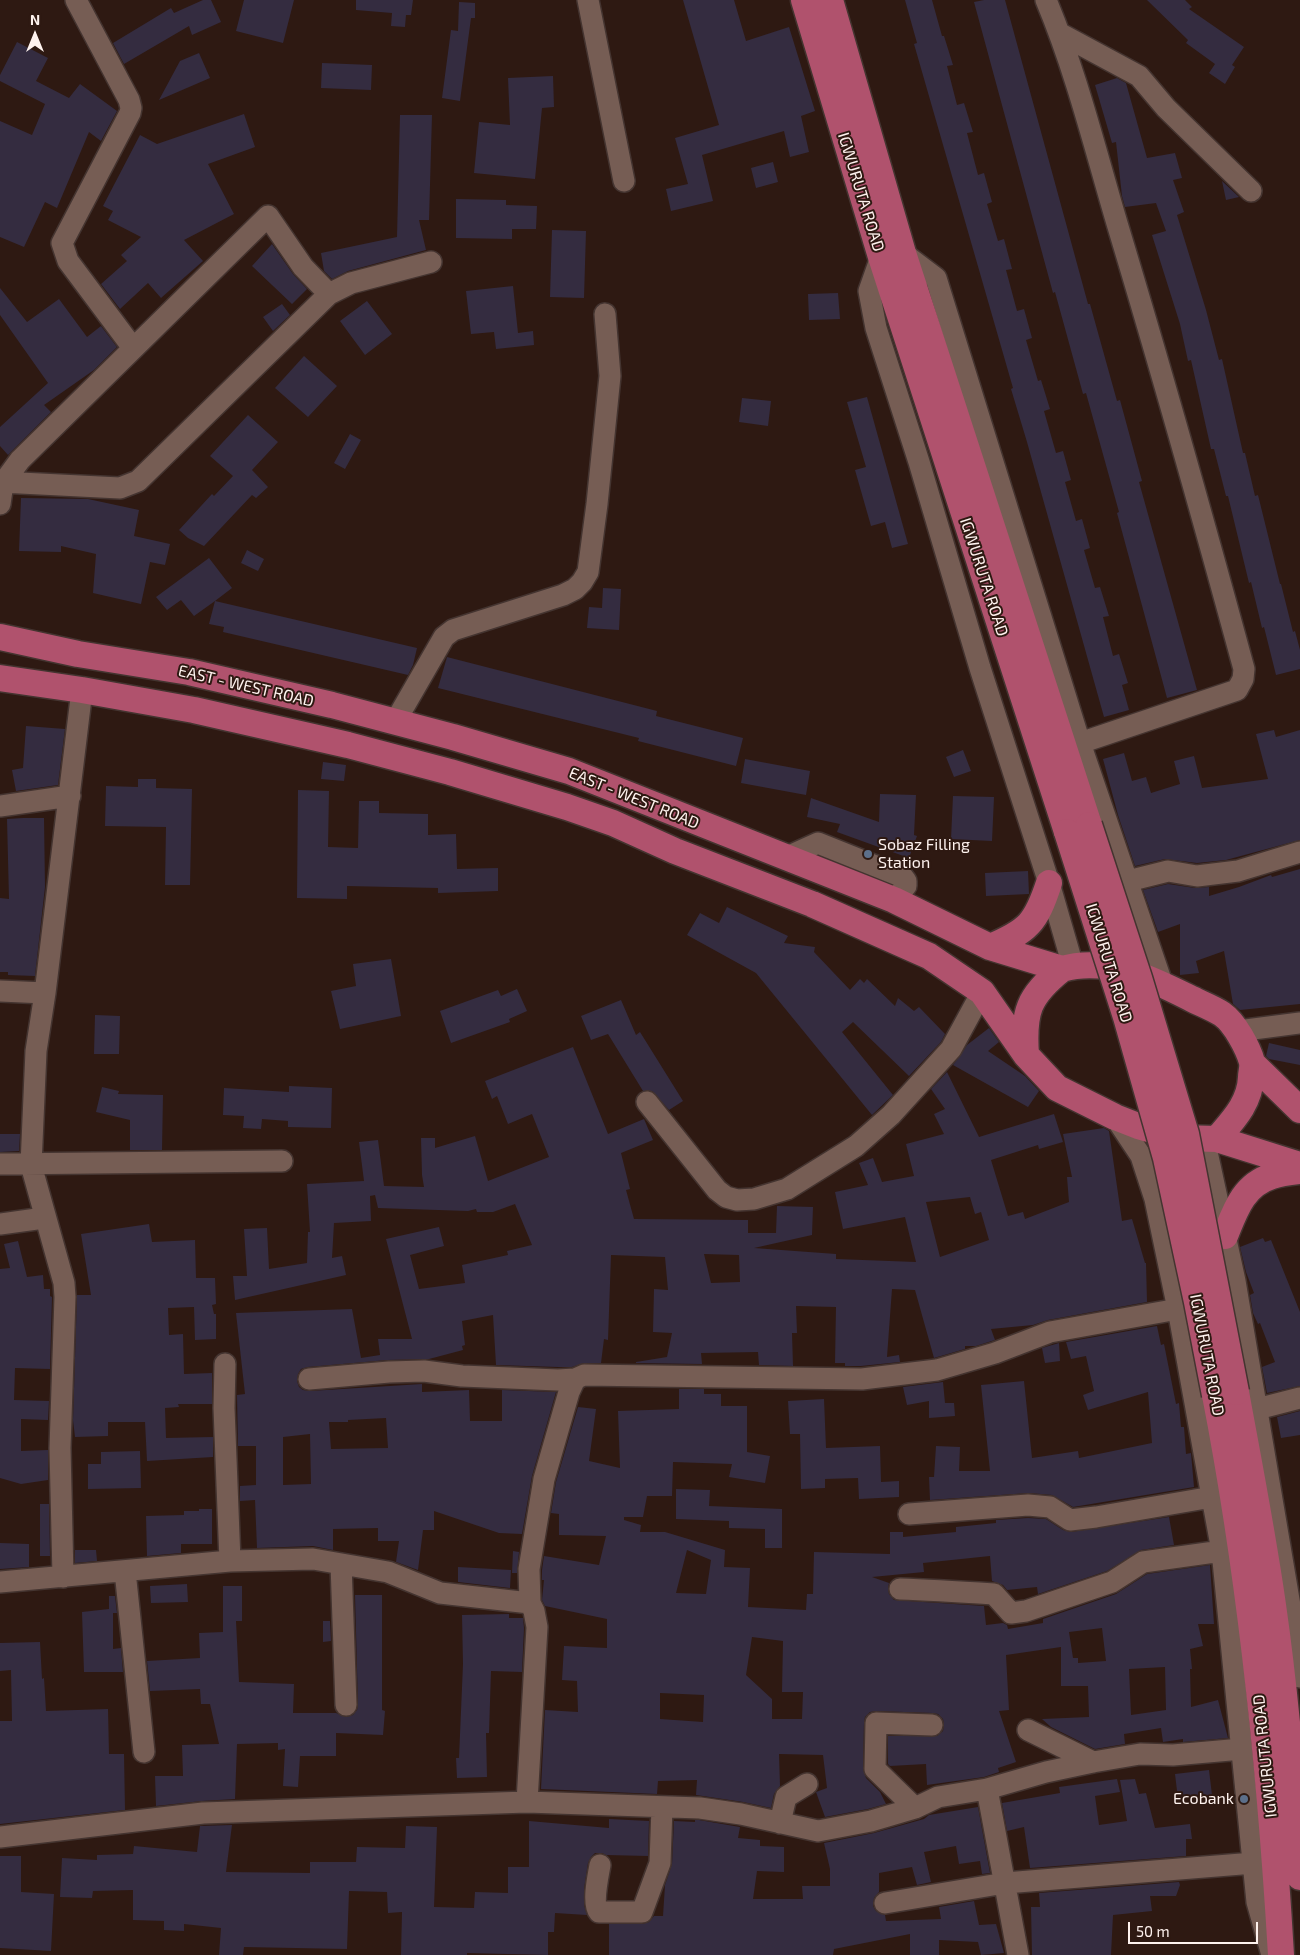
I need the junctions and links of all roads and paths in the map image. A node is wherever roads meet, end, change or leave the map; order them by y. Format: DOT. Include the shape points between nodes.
graph roads {
  1 [pos="76,0"];
  2 [pos="588,0"];
  3 [pos="804,0"];
  4 [pos="830,0"];
  5 [pos="1046,0"];
  6 [pos="1059,32"];
  7 [pos="624,181"];
  8 [pos="1251,191"];
  9 [pos="892,255"];
  10 [pos="431,262"];
  11 [pos="330,294"];
  12 [pos="605,314"];
  13 [pos="133,348"];
  14 [pos="2,482"];
  15 [pos="0,504"];
  16 [pos="0,637"];
  17 [pos="0,678"];
  18 [pos="82,690"];
  19 [pos="395,722"];
  20 [pos="1080,743"];
  21 [pos="621,792"];
  22 [pos="70,796"];
  23 [pos="0,806"];
  24 [pos="613,823"];
  25 [pos="1300,852"];
  26 [pos="1128,881"];
  27 [pos="1049,883"];
  28 [pos="990,947"];
  29 [pos="1068,967"];
  30 [pos="1162,984"];
  31 [pos="0,991"];
  32 [pos="982,992"];
  33 [pos="45,993"];
  34 [pos="1300,1023"];
  35 [pos="1238,1031"];
  36 [pos="1026,1055"];
  37 [pos="1252,1063"];
  38 [pos="647,1102"];
  39 [pos="1300,1110"];
  40 [pos="1115,1117"];
  41 [pos="1211,1138"];
  42 [pos="282,1160"];
  43 [pos="0,1164"];
  44 [pos="31,1165"];
  45 [pos="1300,1166"];
  46 [pos="1300,1171"];
  47 [pos="44,1218"];
  48 [pos="0,1224"];
  49 [pos="1225,1236"];
  50 [pos="1178,1309"];
  51 [pos="225,1364"];
  52 [pos="309,1379"];
  53 [pos="576,1379"];
  54 [pos="1225,1394"];
  55 [pos="1300,1398"];
  56 [pos="1257,1409"];
  57 [pos="1212,1497"];
  58 [pos="908,1514"];
  59 [pos="1222,1551"];
  60 [pos="230,1561"];
  61 [pos="341,1564"];
  62 [pos="126,1571"];
  63 [pos="63,1577"];
  64 [pos="0,1582"];
  65 [pos="900,1589"];
  66 [pos="530,1603"];
  67 [pos="1298,1647"];
  68 [pos="1300,1677"];
  69 [pos="346,1705"];
  70 [pos="932,1725"];
  71 [pos="1028,1730"];
  72 [pos="1242,1749"];
  73 [pos="144,1752"];
  74 [pos="1093,1762"];
  75 [pos="807,1784"];
  76 [pos="987,1788"];
  77 [pos="527,1802"];
  78 [pos="662,1807"];
  79 [pos="916,1808"];
  80 [pos="780,1823"];
  81 [pos="0,1837"];
  82 [pos="1254,1863"];
  83 [pos="600,1865"];
  84 [pos="1300,1878"];
  85 [pos="1005,1883"];
  86 [pos="885,1903"];
  87 [pos="1018,1955"];
  88 [pos="1272,1955"];
  89 [pos="1281,1955"];
  1 -- 13 [label="street" via="132,108 62,243 68,261"];
  2 -- 7 [label="street"];
  3 -- 9 [label="main road, IGWURUTA ROAD"];
  4 -- 9 [label="main road, IGWURUTA ROAD"];
  5 -- 6 [label="street"];
  6 -- 8 [label="street" via="1139,76 1166,108"];
  6 -- 20 [label="street" via="1171,402 1244,669 1243,680 1237,690"];
  9 -- 20 [label="street" via="936,278"];
  9 -- 27 [label="street" via="870,291 876,328"];
  9 -- 54 [label="main road, IGWURUTA ROAD, bridge" via="1078,829 1166,1158 1197,1302"];
  10 -- 11 [label="street" via="351,283"];
  11 -- 13 [label="street" via="303,268 268,216"];
  11 -- 14 [label="street" via="138,481 120,488"];
  12 -- 19 [label="street" via="610,376 588,572 575,589 563,595 453,630 444,637"];
  13 -- 14 [label="street" via="20,460"];
  14 -- 15 [label="street"];
  16 -- 19 [label="main road, EAST - WEST ROAD" via="78,654 189,672"];
  17 -- 18 [label="main road, EAST - WEST ROAD"];
  18 -- 22 [label="street"];
  18 -- 24 [label="main road, EAST - WEST ROAD" via="194,710 348,744"];
  19 -- 21 [label="main road, EAST - WEST ROAD" via="569,771"];
  20 -- 26 [label="street"];
  21 -- 24 [label="main road"];
  21 -- 28 [label="main road, EAST - WEST ROAD" via="894,900"];
  22 -- 23 [label="street"];
  22 -- 33 [label="street"];
  24 -- 32 [label="main road, EAST - WEST ROAD" via="921,952"];
  25 -- 26 [label="street" via="1238,871 1197,876 1168,871"];
  26 -- 30 [label="street"];
  27 -- 28 [label="main road" via="1030,924 1015,936"];
  27 -- 29 [label="street"];
  28 -- 29 [label="main road, EAST - WEST ROAD"];
  29 -- 30 [label="main road, EAST - WEST ROAD" via="1098,964 1126,970"];
  29 -- 36 [label="main road" via="1045,982 1030,1002 1024,1028"];
  30 -- 35 [label="main road, EAST - WEST ROAD" via="1223,1015"];
  31 -- 33 [label="street"];
  32 -- 36 [label="main road, EAST - WEST ROAD"];
  32 -- 38 [label="street" via="951,1049 891,1115 856,1146 787,1189 754,1199 726,1197"];
  33 -- 44 [label="street" via="36,1051"];
  34 -- 35 [label="street"];
  35 -- 37 [label="main road"];
  36 -- 40 [label="main road, EAST - WEST ROAD" via="1057,1088"];
  37 -- 39 [label="main road"];
  37 -- 41 [label="main road" via="1250,1090 1240,1111"];
  40 -- 41 [label="main road, EAST - WEST ROAD" via="1180,1138"];
  40 -- 50 [label="street" via="1141,1156 1155,1200"];
  41 -- 45 [label="main road"];
  41 -- 49 [label="street"];
  42 -- 44 [label="street"];
  43 -- 44 [label="street"];
  44 -- 47 [label="street"];
  46 -- 49 [label="main road" via="1272,1176 1253,1186 1238,1203"];
  47 -- 48 [label="street"];
  47 -- 63 [label="street" via="64,1283 60,1448"];
  49 -- 56 [label="street"];
  50 -- 53 [label="street" via="1050,1332 937,1370 862,1379 584,1374"];
  50 -- 57 [label="street"];
  51 -- 60 [label="street"];
  52 -- 53 [label="street" via="424,1370 462,1376"];
  53 -- 66 [label="street" via="544,1479 530,1569"];
  54 -- 84 [label="main road, IGWURUTA ROAD" via="1253,1482 1273,1605"];
  54 -- 89 [label="main road, IGWURUTA ROAD" via="1275,1852"];
  55 -- 56 [label="street"];
  56 -- 67 [label="street"];
  57 -- 58 [label="street" via="1070,1520 1050,1508 1028,1505"];
  57 -- 59 [label="street"];
  59 -- 65 [label="street" via="1143,1562 1112,1582 1026,1612 1011,1613 994,1594"];
  59 -- 72 [label="street"];
  60 -- 61 [label="street" via="313,1559"];
  60 -- 62 [label="street"];
  61 -- 66 [label="street" via="388,1572 440,1592"];
  61 -- 69 [label="street"];
  62 -- 63 [label="street"];
  62 -- 73 [label="street"];
  63 -- 64 [label="street"];
  66 -- 77 [label="street" via="537,1627"];
  67 -- 68 [label="street"];
  70 -- 79 [label="street" via="876,1724 875,1769"];
  71 -- 74 [label="street"];
  72 -- 74 [label="street" via="1173,1755 1140,1754"];
  72 -- 82 [label="street"];
  74 -- 76 [label="street"];
  75 -- 80 [label="street" via="786,1797"];
  76 -- 79 [label="street" via="938,1797"];
  76 -- 85 [label="street"];
  77 -- 78 [label="street"];
  77 -- 81 [label="street" via="203,1813"];
  78 -- 80 [label="street" via="700,1808"];
  78 -- 83 [label="street" via="660,1863 642,1912 599,1912 596,1909"];
  79 -- 80 [label="street" via="818,1832"];
  82 -- 85 [label="street"];
  82 -- 88 [label="street" via="1257,1902"];
  85 -- 86 [label="street"];
  85 -- 87 [label="street"];
}
